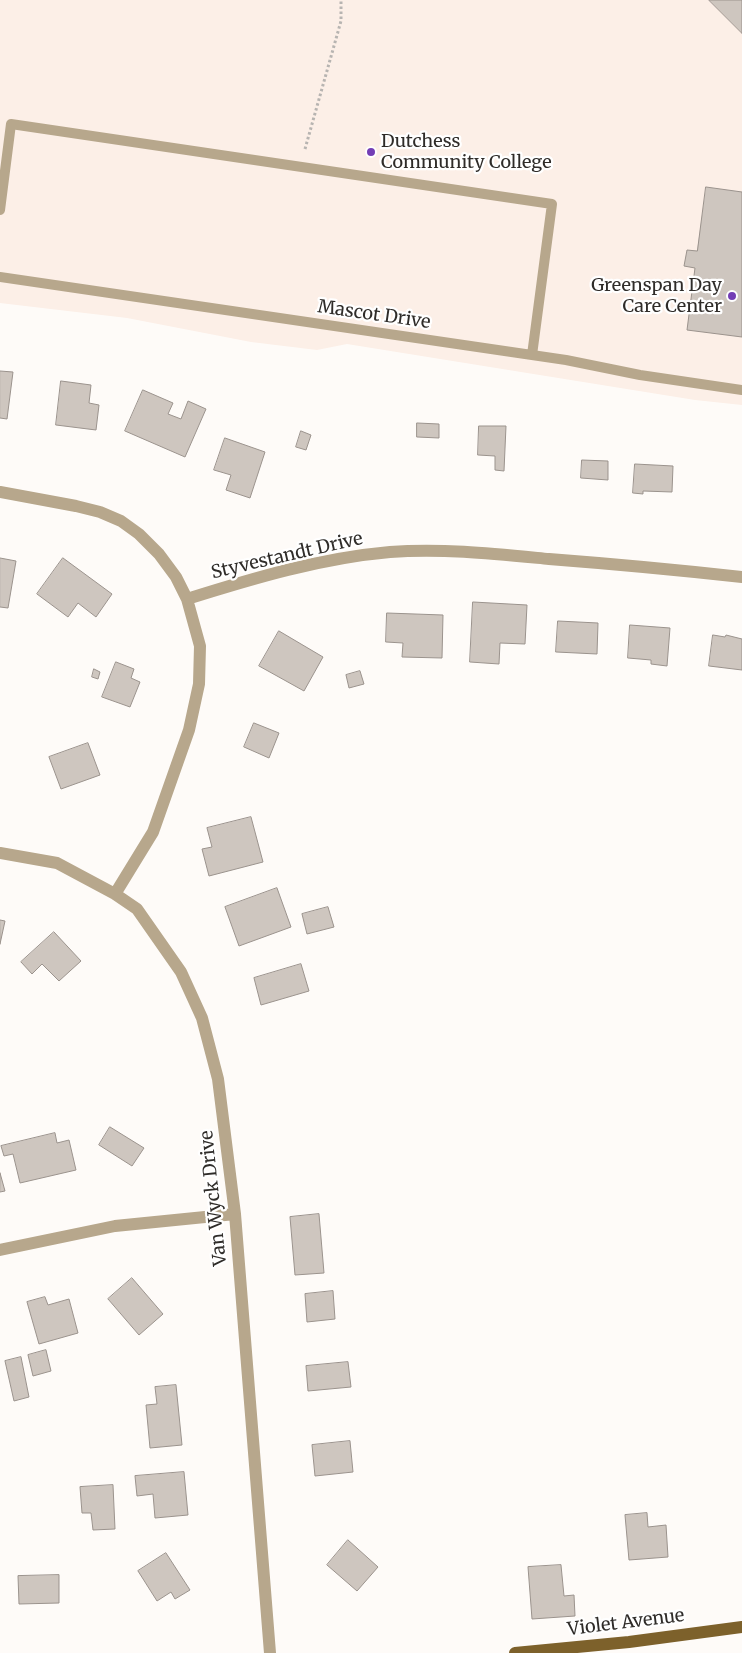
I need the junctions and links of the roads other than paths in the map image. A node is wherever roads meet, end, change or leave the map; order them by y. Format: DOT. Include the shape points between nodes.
graph roads {
  1 [pos="1,193"];
  2 [pos="0,210"];
  3 [pos="0,277"];
  4 [pos="532,355"];
  5 [pos="742,390"];
  6 [pos="0,492"];
  7 [pos="742,577"];
  8 [pos="187,599"];
  9 [pos="0,853"];
  10 [pos="115,894"];
  11 [pos="236,1214"];
  12 [pos="0,1250"];
  13 [pos="742,1627"];
  14 [pos="270,1653"];
  15 [pos="515,1653"];
  1 -- 2 [label="lane"];
  1 -- 4 [label="lane" via="11,124 552,204"];
  3 -- 4 [label="lane, Mascot Drive"];
  4 -- 5 [label="lane, Mascot Drive"];
  6 -- 8 [label="street" via="76,506 121,521 159,554"];
  7 -- 8 [label="street, Styvestandt Drive" via="503,555 391,552 302,567"];
  8 -- 10 [label="street" via="200,646 199,684 189,730 153,832"];
  9 -- 10 [label="street, Van Wyck Drive" via="57,863"];
  10 -- 11 [label="street, Van Wyck Drive" via="137,909 181,972 202,1018 218,1079"];
  11 -- 12 [label="street" via="115,1226"];
  11 -- 14 [label="street, Van Wyck Drive"];
  13 -- 15 [label="main road, Violet Avenue"];
}
